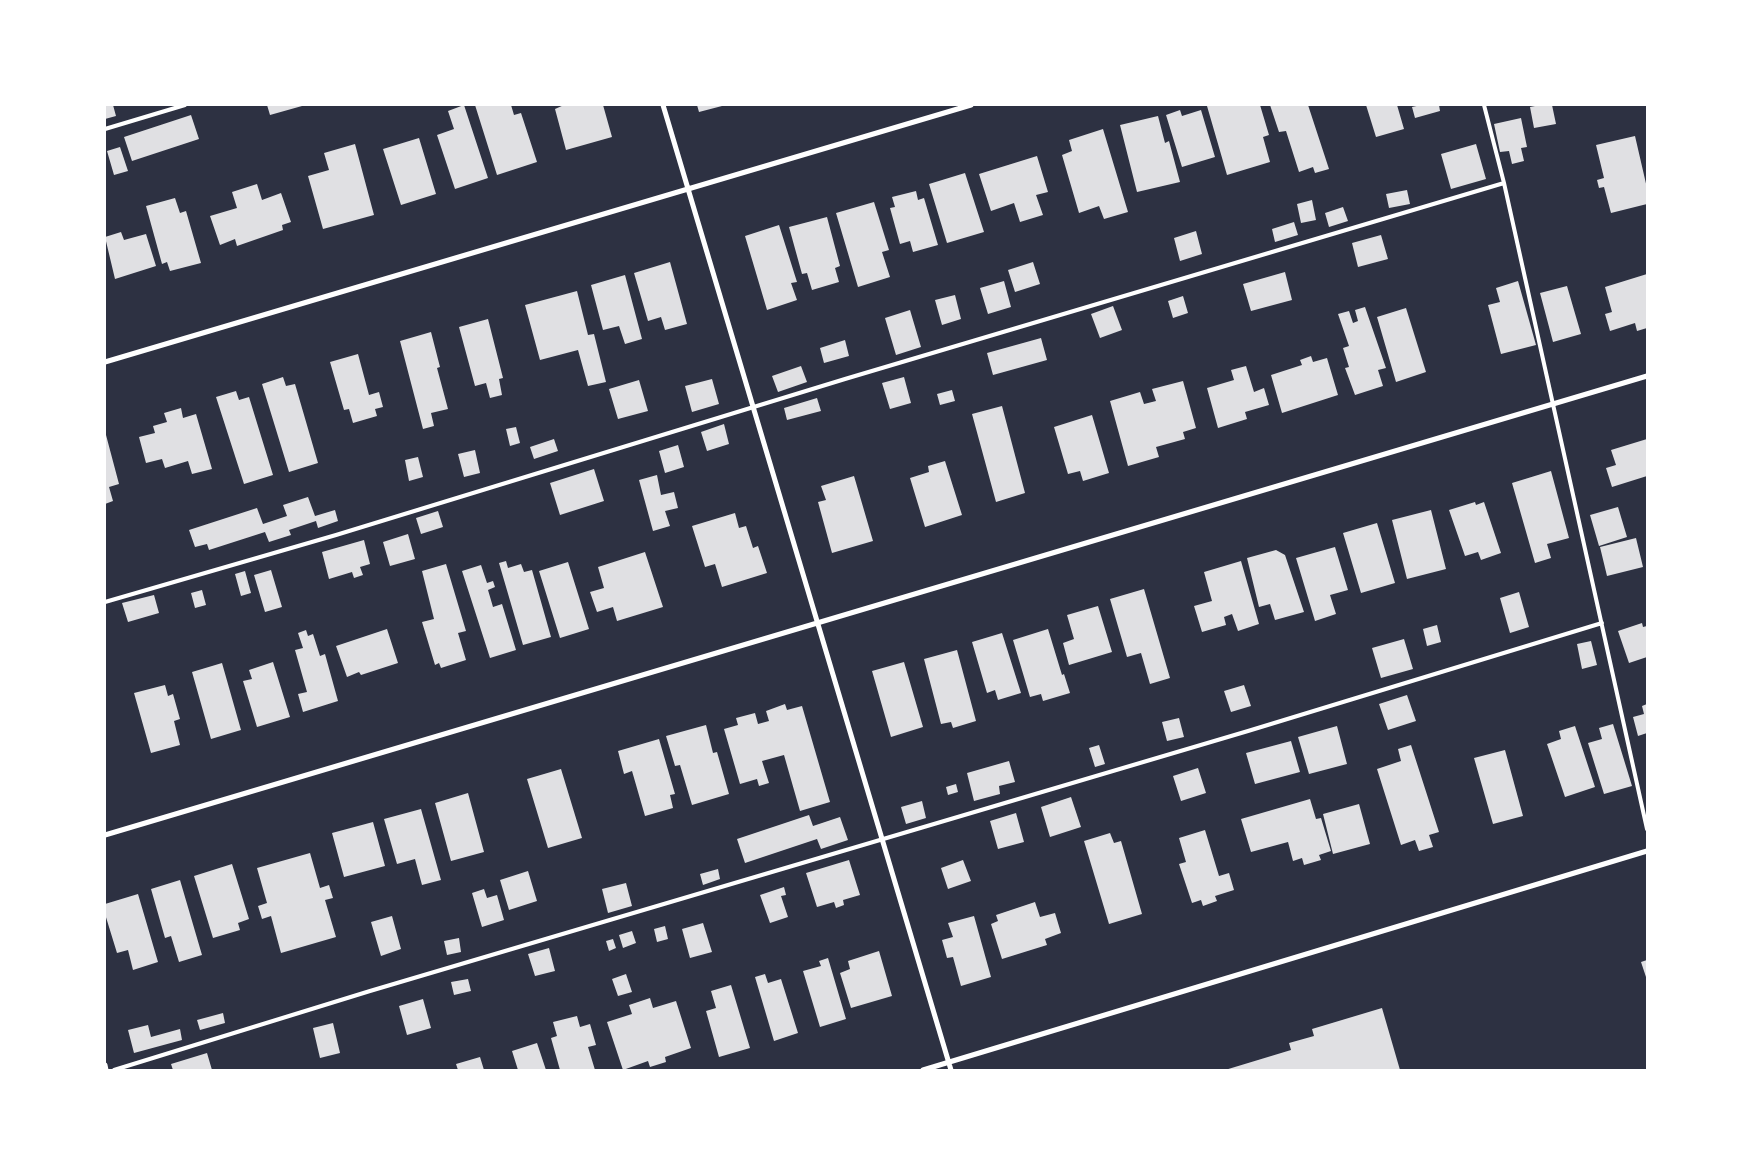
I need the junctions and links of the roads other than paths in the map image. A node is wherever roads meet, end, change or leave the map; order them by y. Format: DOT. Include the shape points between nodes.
graph roads {
  1 [pos="185,105"];
  2 [pos="663,105"];
  3 [pos="970,105"];
  4 [pos="1484,105"];
  5 [pos="105,129"];
  6 [pos="1504,183"];
  7 [pos="688,190"];
  8 [pos="105,362"];
  9 [pos="1647,376"];
  10 [pos="1553,404"];
  11 [pos="753,408"];
  12 [pos="105,602"];
  13 [pos="818,623"];
  14 [pos="1602,623"];
  15 [pos="1647,829"];
  16 [pos="105,835"];
  17 [pos="882,838"];
  18 [pos="1647,851"];
  19 [pos="949,1063"];
  20 [pos="105,1065"];
  21 [pos="106,1070"];
  22 [pos="114,1070"];
  23 [pos="923,1070"];
  24 [pos="951,1070"];
  1 -- 5 [label="lane"];
  2 -- 7 [label="street"];
  3 -- 7 [label="street"];
  4 -- 6 [label="lane"];
  6 -- 10 [label="lane"];
  6 -- 11 [label="lane"];
  7 -- 8 [label="street"];
  7 -- 11 [label="street"];
  9 -- 10 [label="street"];
  10 -- 13 [label="street"];
  10 -- 14 [label="lane"];
  11 -- 12 [label="lane"];
  11 -- 13 [label="street"];
  13 -- 16 [label="street"];
  13 -- 17 [label="street"];
  14 -- 15 [label="lane"];
  14 -- 17 [label="lane"];
  17 -- 19 [label="street"];
  17 -- 22 [label="lane"];
  18 -- 19 [label="street"];
  19 -- 23 [label="street"];
  19 -- 24 [label="street"];
  20 -- 21 [label="street"];
}
